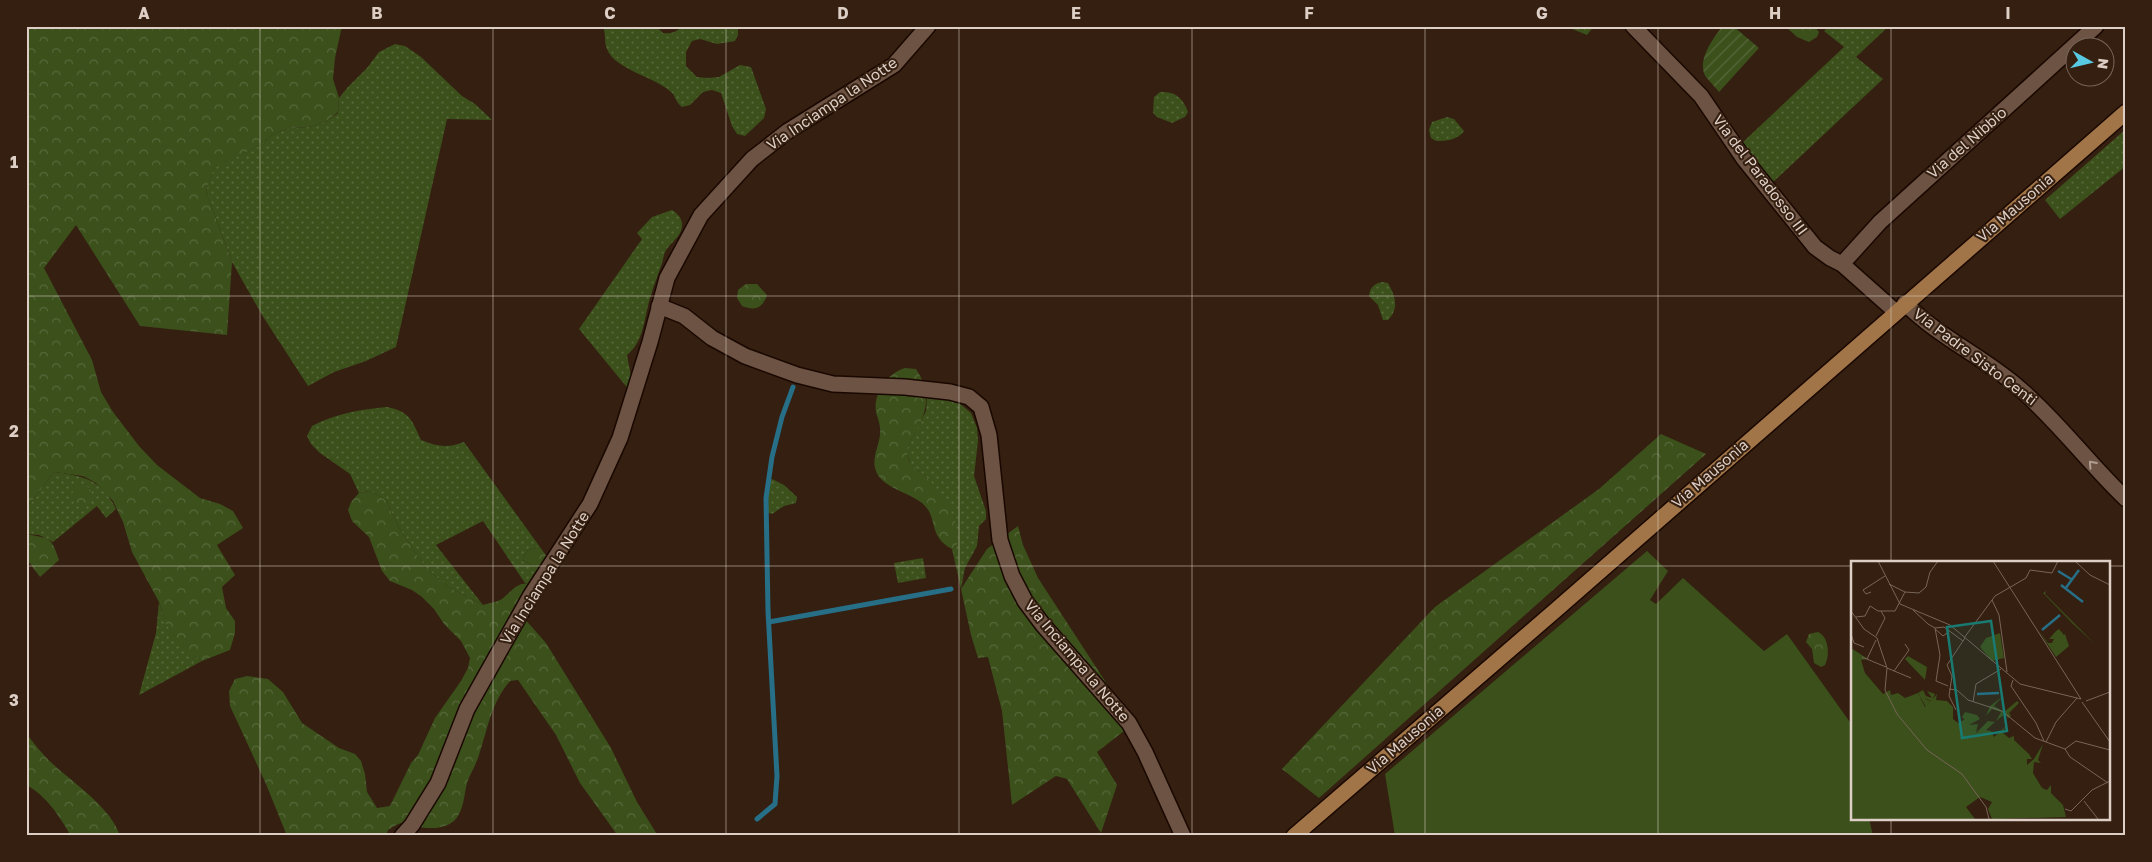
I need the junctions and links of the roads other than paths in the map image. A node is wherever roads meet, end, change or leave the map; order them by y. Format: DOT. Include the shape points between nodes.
graph roads {
  1 [pos="928,26"];
  2 [pos="1633,26"];
  3 [pos="2096,26"];
  4 [pos="2126,112"];
  5 [pos="1842,264"];
  6 [pos="659,306"];
  7 [pos="1901,307"];
  8 [pos="2126,499"];
  9 [pos="402,836"];
  10 [pos="1183,836"];
  11 [pos="1294,836"];
  1 -- 6 [label="street, Via Inciampa la Notte" via="894,65 788,131 752,159 701,215 667,278"];
  2 -- 5 [label="street, Via del Paradosso III" via="1701,96 1744,159 1815,247"];
  3 -- 5 [label="street, Via del Nibbio" via="1880,222"];
  4 -- 7 [label="main road, Via Mausonia"];
  5 -- 7 [label="street, Via del Paradosso III"];
  6 -- 9 [label="street, Via Inciampa la Notte" via="620,438 590,504 531,595 467,709 438,783"];
  6 -- 10 [label="street, Via Inciampa la Notte" via="684,316 712,338 745,356 797,375 833,384 906,386 950,392 969,397 981,407 989,435 1000,540 1012,576 1043,625 1132,727"];
  8 -- 7 [label="street, Via Padre Sisto Centi, one-way" via="2019,387"];
  7 -- 11 [label="main road, Via Mausonia"];
}
